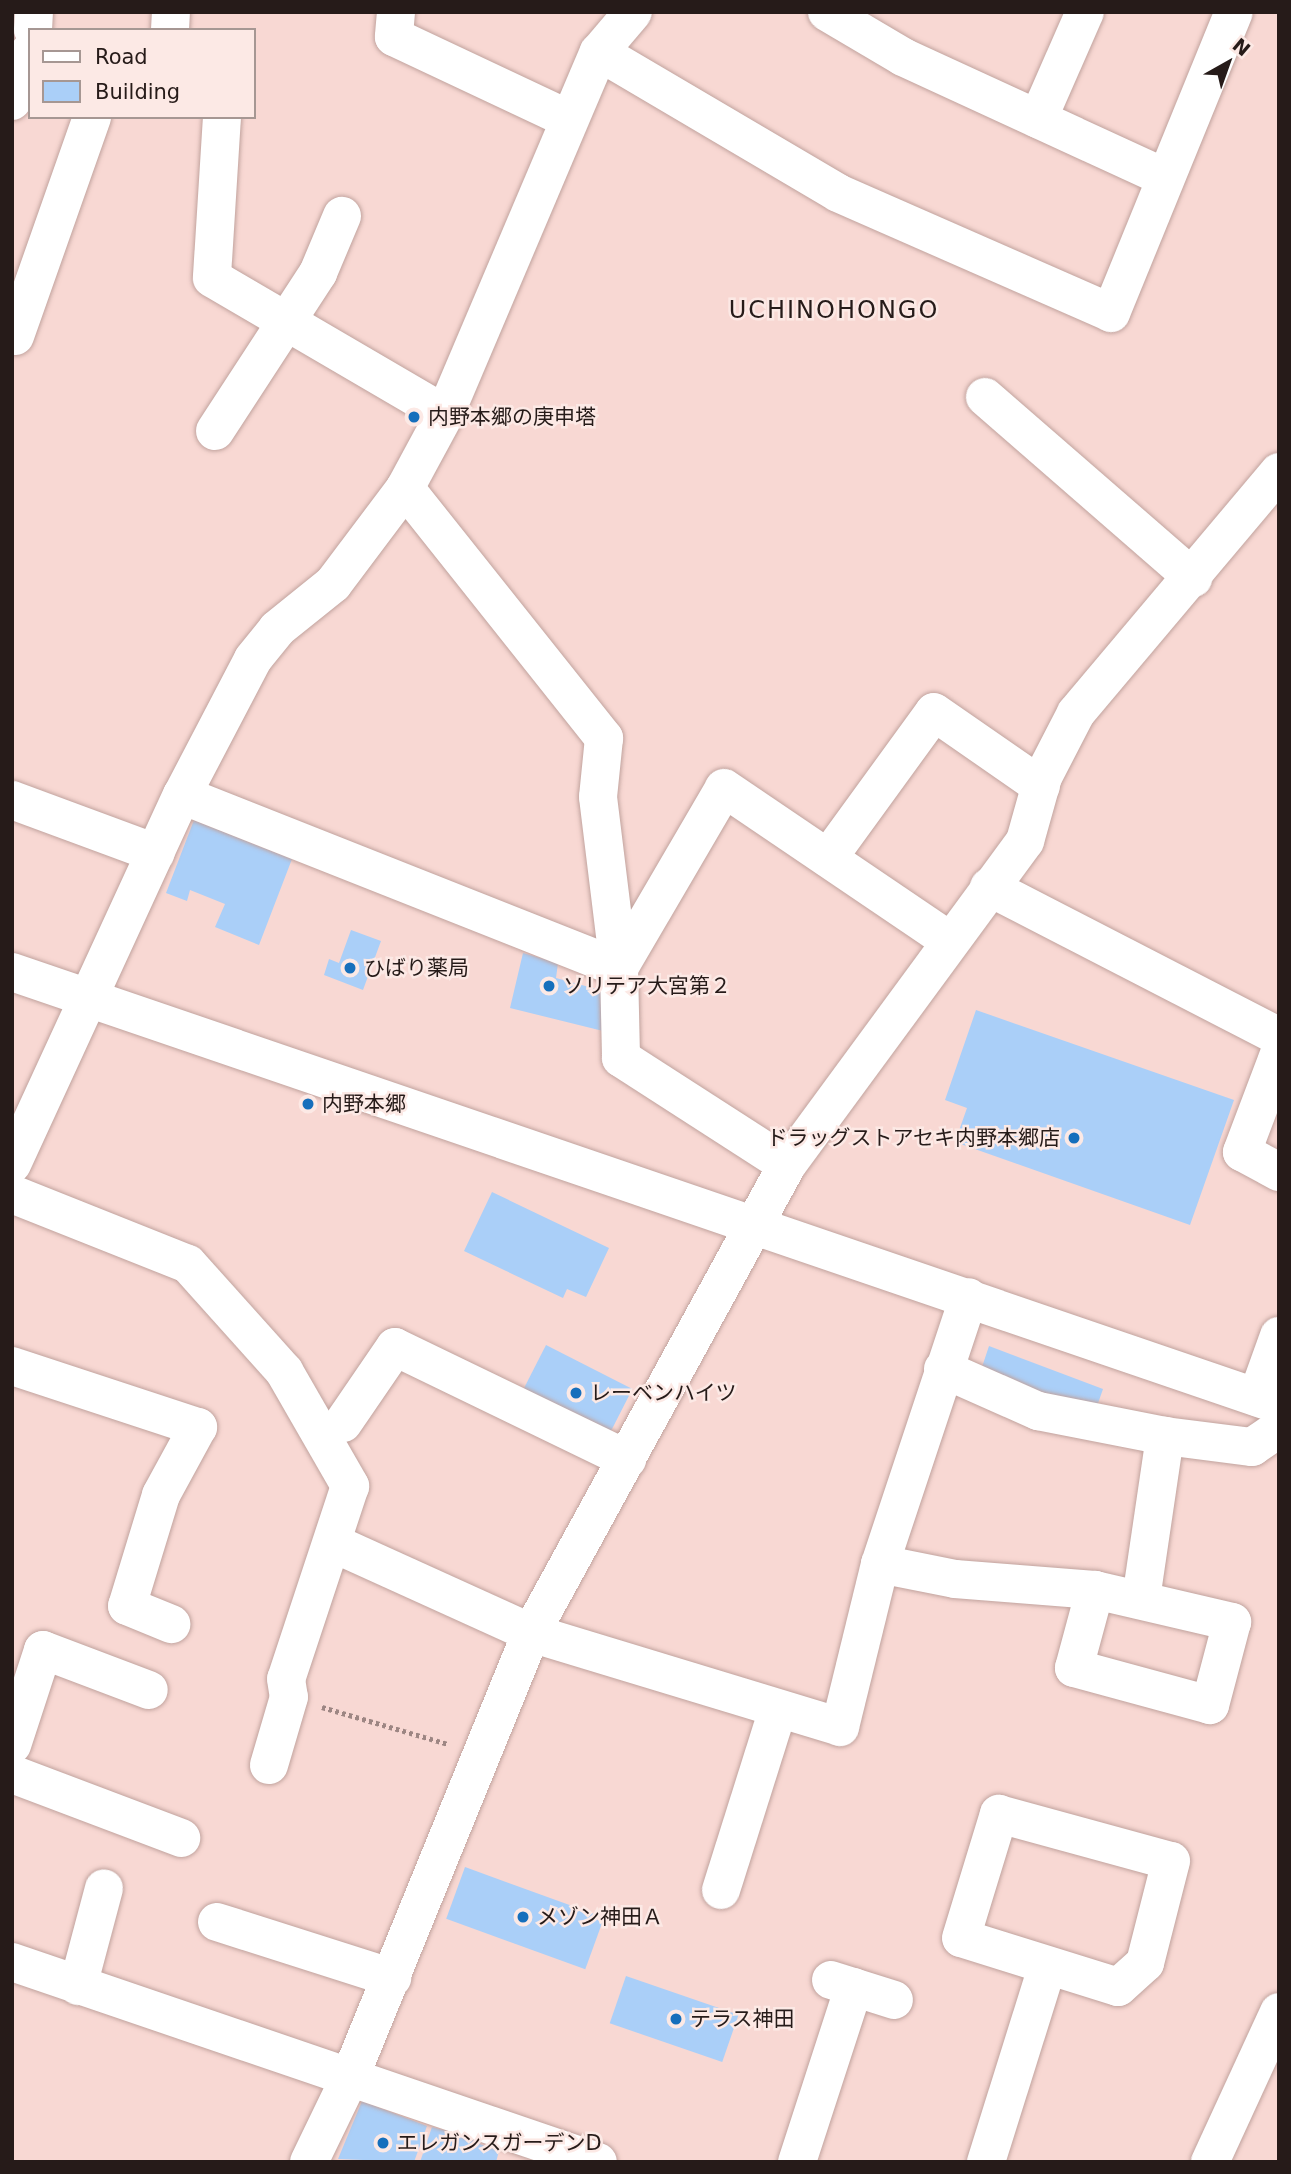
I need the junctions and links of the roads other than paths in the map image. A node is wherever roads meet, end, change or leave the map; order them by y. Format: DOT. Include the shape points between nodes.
graph roads {
  1 [pos="396,12"];
  2 [pos="633,12"];
  3 [pos="827,12"];
  4 [pos="1085,12"];
  5 [pos="1234,12"];
  6 [pos="599,52"];
  7 [pos="28,57"];
  8 [pos="12,101"];
  9 [pos="91,119"];
  10 [pos="222,119"];
  11 [pos="568,119"];
  12 [pos="1038,119"];
  13 [pos="1166,177"];
  14 [pos="342,216"];
  15 [pos="287,322"];
  16 [pos="15,336"];
  17 [pos="985,397"];
  18 [pos="445,414"];
  19 [pos="215,431"];
  20 [pos="1279,472"];
  21 [pos="405,488"];
  22 [pos="1193,578"];
  23 [pos="1041,786"];
  24 [pos="182,795"];
  25 [pos="12,800"];
  26 [pos="155,853"];
  27 [pos="828,858"];
  28 [pos="989,887"];
  29 [pos="947,939"];
  30 [pos="619,968"];
  31 [pos="12,972"];
  32 [pos="93,999"];
  33 [pos="1279,1037"];
  34 [pos="1279,1054"];
  35 [pos="12,1164"];
  36 [pos="787,1165"];
  37 [pos="1279,1172"];
  38 [pos="12,1194"];
  39 [pos="759,1225"];
  40 [pos="969,1297"];
  41 [pos="1279,1336"];
  42 [pos="12,1366"];
  43 [pos="943,1369"];
  44 [pos="1268,1401"];
  45 [pos="343,1423"];
  46 [pos="1279,1429"];
  47 [pos="1165,1436"];
  48 [pos="627,1460"];
  49 [pos="335,1544"];
  50 [pos="880,1564"];
  51 [pos="1095,1590"];
  52 [pos="1141,1599"];
  53 [pos="171,1624"];
  54 [pos="531,1633"];
  55 [pos="149,1690"];
  56 [pos="777,1712"];
  57 [pos="12,1745"];
  58 [pos="269,1765"];
  59 [pos="12,1774"];
  60 [pos="181,1838"];
  61 [pos="104,1888"];
  62 [pos="721,1890"];
  63 [pos="217,1922"];
  64 [pos="12,1962"];
  65 [pos="1047,1967"];
  66 [pos="392,1978"];
  67 [pos="78,1986"];
  68 [pos="894,2000"];
  69 [pos="1279,2012"];
  70 [pos="350,2077"];
  71 [pos="309,2162"];
  72 [pos="598,2162"];
  73 [pos="797,2162"];
  74 [pos="986,2162"];
  75 [pos="1210,2162"];
  1 -- 11 [label="street" via="394,37"];
  2 -- 6 [label="street"];
  3 -- 12 [label="street" via="902,57"];
  4 -- 12 [label="street"];
  5 -- 13 [label="street"];
  6 -- 11 [label="street"];
  6 -- 13 [label="street" via="838,193 1111,313"];
  7 -- 8 [label="street"];
  9 -- 16 [label="street"];
  10 -- 15 [label="street" via="212,278"];
  11 -- 18 [label="street"];
  12 -- 13 [label="street"];
  14 -- 15 [label="street"];
  15 -- 18 [label="street"];
  15 -- 19 [label="street"];
  17 -- 22 [label="street"];
  18 -- 21 [label="street"];
  20 -- 22 [label="street"];
  21 -- 24 [label="street" via="333,584 277,629 253,659"];
  21 -- 30 [label="street" via="604,738 597,797 601,860"];
  22 -- 23 [label="street" via="1076,713"];
  23 -- 27 [label="street" via="934,712"];
  23 -- 28 [label="street" via="1025,841"];
  24 -- 26 [label="street"];
  24 -- 30 [label="street"];
  25 -- 26 [label="street"];
  26 -- 32 [label="street"];
  27 -- 29 [label="street"];
  27 -- 30 [label="street" via="724,788"];
  28 -- 29 [label="street"];
  28 -- 33 [label="street"];
  29 -- 36 [label="street"];
  30 -- 36 [label="street" via="621,1058"];
  31 -- 32 [label="street"];
  32 -- 35 [label="street"];
  32 -- 39 [label="street"];
  34 -- 37 [label="street" via="1242,1152"];
  36 -- 39 [label="street"];
  38 -- 49 [label="street" via="188,1264 284,1371 326,1435 350,1486"];
  39 -- 40 [label="street"];
  39 -- 48 [label="street"];
  40 -- 43 [label="street"];
  40 -- 44 [label="street"];
  41 -- 44 [label="street"];
  42 -- 53 [label="street" via="198,1427 162,1495 127,1606"];
  43 -- 47 [label="street" via="1038,1411"];
  43 -- 50 [label="street"];
  45 -- 48 [label="street" via="395,1347"];
  46 -- 47 [label="street" via="1252,1447"];
  47 -- 52 [label="street"];
  48 -- 54 [label="street"];
  49 -- 54 [label="street"];
  49 -- 58 [label="street" via="286,1679 289,1697"];
  50 -- 51 [label="street" via="955,1579"];
  50 -- 56 [label="street" via="839,1727"];
  51 -- 52 [label="street"];
  51 -- 52 [label="street" via="1074,1668 1210,1705 1232,1622"];
  54 -- 56 [label="street"];
  54 -- 66 [label="street"];
  55 -- 57 [label="street" via="43,1650"];
  56 -- 62 [label="street"];
  59 -- 60 [label="street"];
  61 -- 67 [label="street"];
  63 -- 66 [label="street"];
  64 -- 67 [label="street"];
  65 -- 65 [label="street" via="961,1938 999,1814 1171,1861 1145,1963 1118,1987"];
  65 -- 74 [label="street"];
  66 -- 70 [label="street"];
  67 -- 70 [label="street"];
  68 -- 73 [label="street" via="842,1984"];
  69 -- 75 [label="street"];
  70 -- 71 [label="street"];
  70 -- 72 [label="street"];
}
